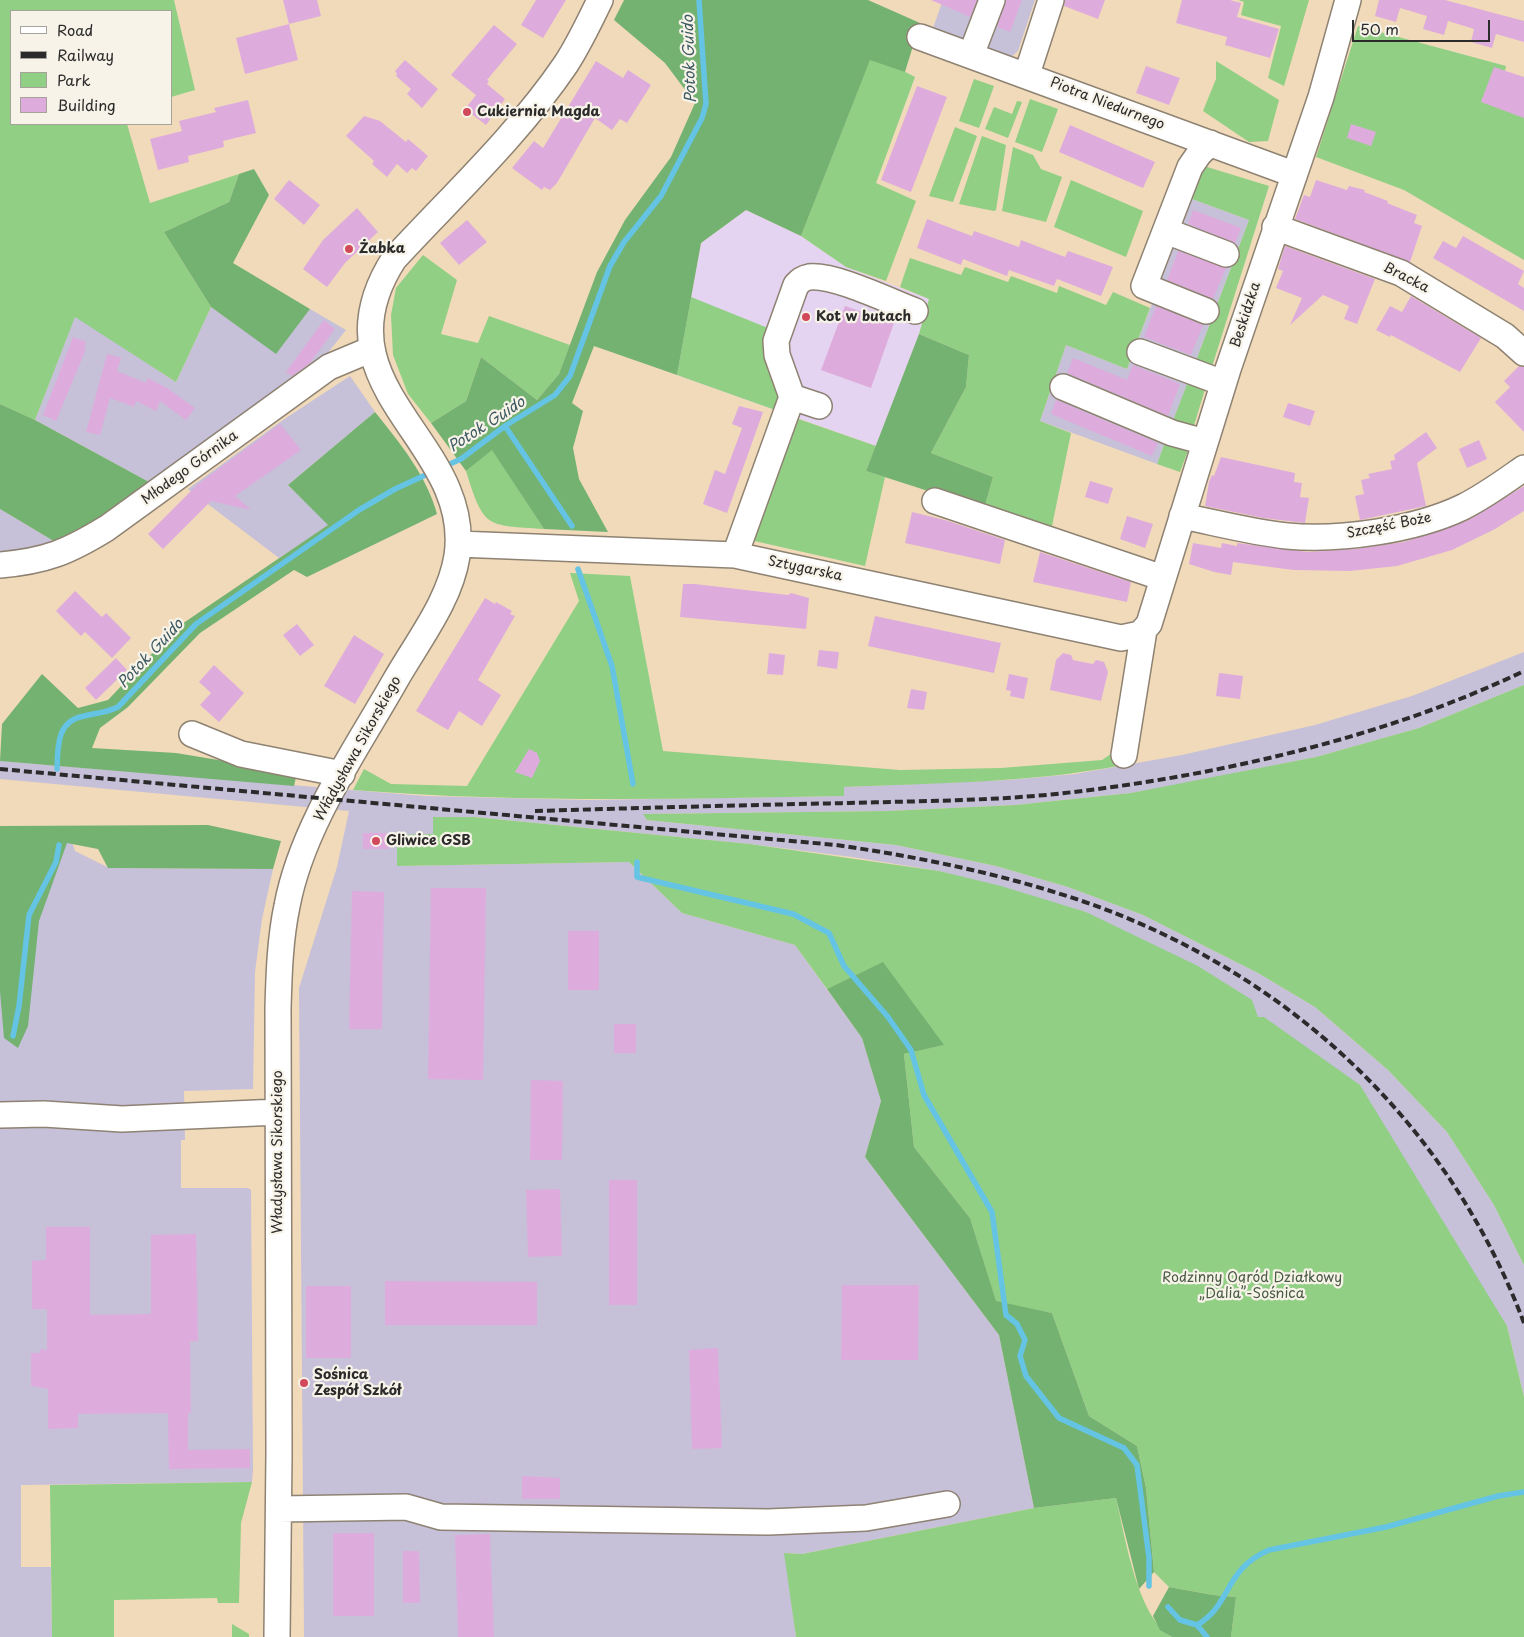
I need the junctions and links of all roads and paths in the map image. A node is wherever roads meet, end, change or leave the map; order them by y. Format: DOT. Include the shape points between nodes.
graph roads {
  1 [pos="600,0"];
  2 [pos="992,0"];
  3 [pos="1051,0"];
  4 [pos="1348,0"];
  5 [pos="920,37"];
  6 [pos="971,55"];
  7 [pos="1027,74"];
  8 [pos="1210,143"];
  9 [pos="1294,174"];
  10 [pos="1275,227"];
  11 [pos="1166,231"];
  12 [pos="1226,254"];
  13 [pos="915,311"];
  14 [pos="1206,311"];
  15 [pos="372,349"];
  16 [pos="1140,352"];
  17 [pos="1524,353"];
  18 [pos="1224,384"];
  19 [pos="1063,387"];
  20 [pos="792,397"];
  21 [pos="819,406"];
  22 [pos="1205,442"];
  23 [pos="1524,468"];
  24 [pos="935,502"];
  25 [pos="1182,516"];
  26 [pos="458,544"];
  27 [pos="735,555"];
  28 [pos="0,565"];
  29 [pos="1163,578"];
  30 [pos="1144,630"];
  31 [pos="192,734"];
  32 [pos="1124,755"];
  33 [pos="342,774"];
  34 [pos="278,1112"];
  35 [pos="0,1115"];
  36 [pos="947,1504"];
  37 [pos="279,1509"];
  38 [pos="277,1637"];
  1 -- 15 [label="street, Władysława Sikorskiego" via="567,62 515,131 394,260 380,282 371,313"];
  2 -- 6 [label="street"];
  3 -- 7 [label="street"];
  4 -- 9 [label="street, Beskidzka" via="1332,64"];
  5 -- 6 [label="street, Piotra Niedurnego"];
  6 -- 7 [label="street, Piotra Niedurnego"];
  7 -- 8 [label="street, Piotra Niedurnego"];
  8 -- 9 [label="street, Piotra Niedurnego"];
  8 -- 11 [label="street" via="1190,167"];
  9 -- 10 [label="street, Beskidzka"];
  10 -- 17 [label="street, Bracka" via="1401,273 1505,336"];
  10 -- 18 [label="street, Beskidzka"];
  11 -- 12 [label="street"];
  11 -- 14 [label="street" via="1144,286"];
  13 -- 20 [label="street" via="827,277 802,279 796,285 776,341 777,355"];
  15 -- 26 [label="street, Władysława Sikorskiego" via="390,398 447,485 455,509"];
  15 -- 28 [label="street, Młodego Górnika" via="329,368 85,541 44,559"];
  16 -- 18 [label="street"];
  18 -- 22 [label="street, Beskidzka"];
  19 -- 22 [label="street" via="1172,432"];
  20 -- 21 [label="street"];
  20 -- 27 [label="street"];
  22 -- 25 [label="street, Beskidzka"];
  23 -- 25 [label="street, Szczęść Boże" via="1492,490 1435,518 1362,534 1288,536"];
  24 -- 29 [label="street"];
  25 -- 29 [label="street, Beskidzka"];
  26 -- 27 [label="street, Sztygarska"];
  26 -- 33 [label="street, Władysława Sikorskiego" via="454,574 437,609"];
  27 -- 30 [label="street, Sztygarska" via="1121,638 1133,637"];
  29 -- 30 [label="street, Beskidzka"];
  30 -- 32 [label="street, Beskidzka"];
  31 -- 33 [label="street" via="241,754"];
  33 -- 34 [label="street, Władysława Sikorskiego" via="300,858 287,905 280,952"];
  34 -- 35 [label="street" via="122,1119"];
  34 -- 37 [label="street, Władysława Sikorskiego"];
  36 -- 37 [label="street" via="866,1518 768,1522 441,1517 406,1507"];
  37 -- 38 [label="street, Władysława Sikorskiego"];
}
